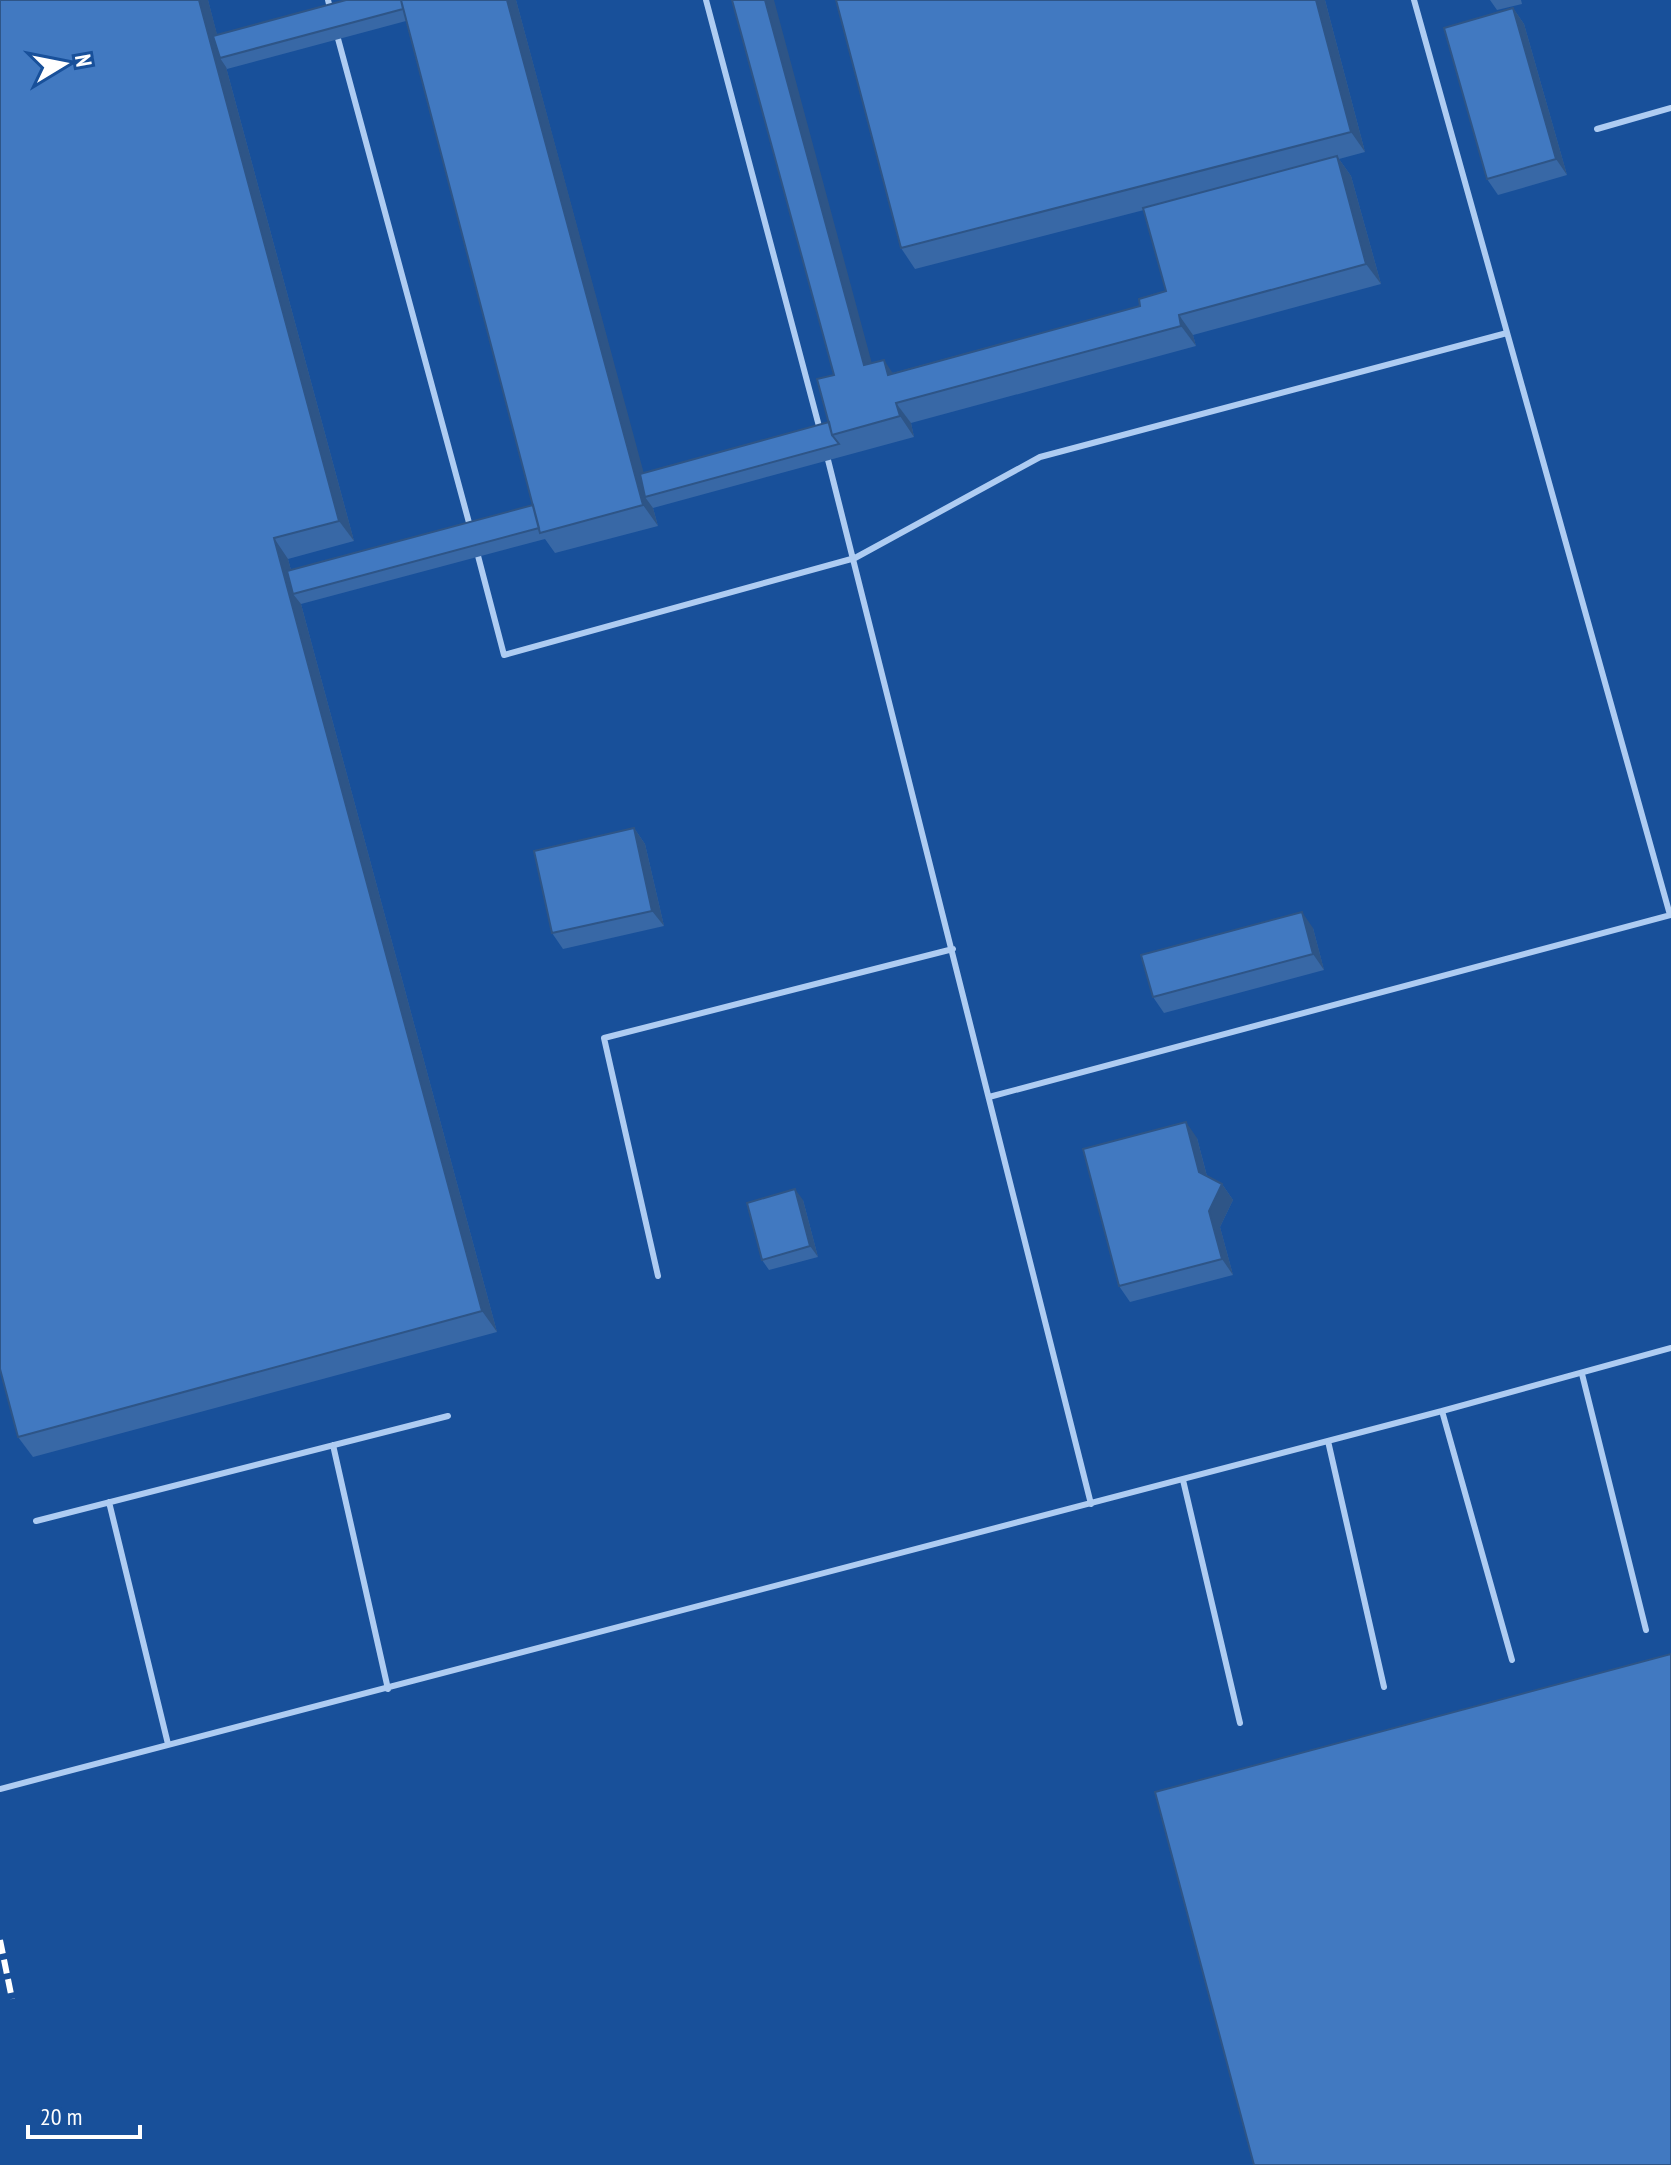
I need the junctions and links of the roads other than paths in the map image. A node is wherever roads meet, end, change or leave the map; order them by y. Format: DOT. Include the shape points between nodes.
graph roads {
  1 [pos="328,0"];
  2 [pos="706,0"];
  3 [pos="1414,0"];
  4 [pos="332,15"];
  5 [pos="336,30"];
  6 [pos="1671,108"];
  7 [pos="1597,129"];
  8 [pos="1507,333"];
  9 [pos="472,533"];
  10 [pos="476,549"];
  11 [pos="855,558"];
  12 [pos="1670,915"];
  13 [pos="953,949"];
  14 [pos="989,1097"];
  15 [pos="658,1276"];
  16 [pos="1671,1348"];
  17 [pos="1582,1374"];
  18 [pos="1442,1411"];
  19 [pos="448,1416"];
  20 [pos="1328,1441"];
  21 [pos="333,1445"];
  22 [pos="1183,1480"];
  23 [pos="109,1502"];
  24 [pos="1091,1504"];
  25 [pos="36,1521"];
  26 [pos="1646,1630"];
  27 [pos="1512,1660"];
  28 [pos="1384,1687"];
  29 [pos="388,1689"];
  30 [pos="1240,1723"];
  31 [pos="168,1744"];
  32 [pos="0,1789"];
  1 -- 4 [label="lane"];
  2 -- 11 [label="lane"];
  3 -- 8 [label="lane"];
  5 -- 9 [label="lane"];
  6 -- 7 [label="lane"];
  8 -- 11 [label="lane" via="1040,457"];
  8 -- 12 [label="lane"];
  10 -- 11 [label="lane" via="504,655"];
  11 -- 13 [label="lane"];
  12 -- 14 [label="lane"];
  13 -- 14 [label="lane"];
  13 -- 15 [label="lane" via="604,1038"];
  14 -- 24 [label="lane"];
  16 -- 17 [label="lane"];
  17 -- 18 [label="lane"];
  17 -- 26 [label="lane"];
  18 -- 20 [label="lane"];
  18 -- 27 [label="lane"];
  19 -- 21 [label="lane"];
  20 -- 22 [label="lane"];
  20 -- 28 [label="lane"];
  21 -- 23 [label="lane"];
  21 -- 29 [label="lane"];
  22 -- 24 [label="lane"];
  22 -- 30 [label="lane"];
  23 -- 25 [label="lane"];
  23 -- 31 [label="lane"];
  24 -- 29 [label="lane"];
  29 -- 31 [label="lane"];
  31 -- 32 [label="lane"];
}
